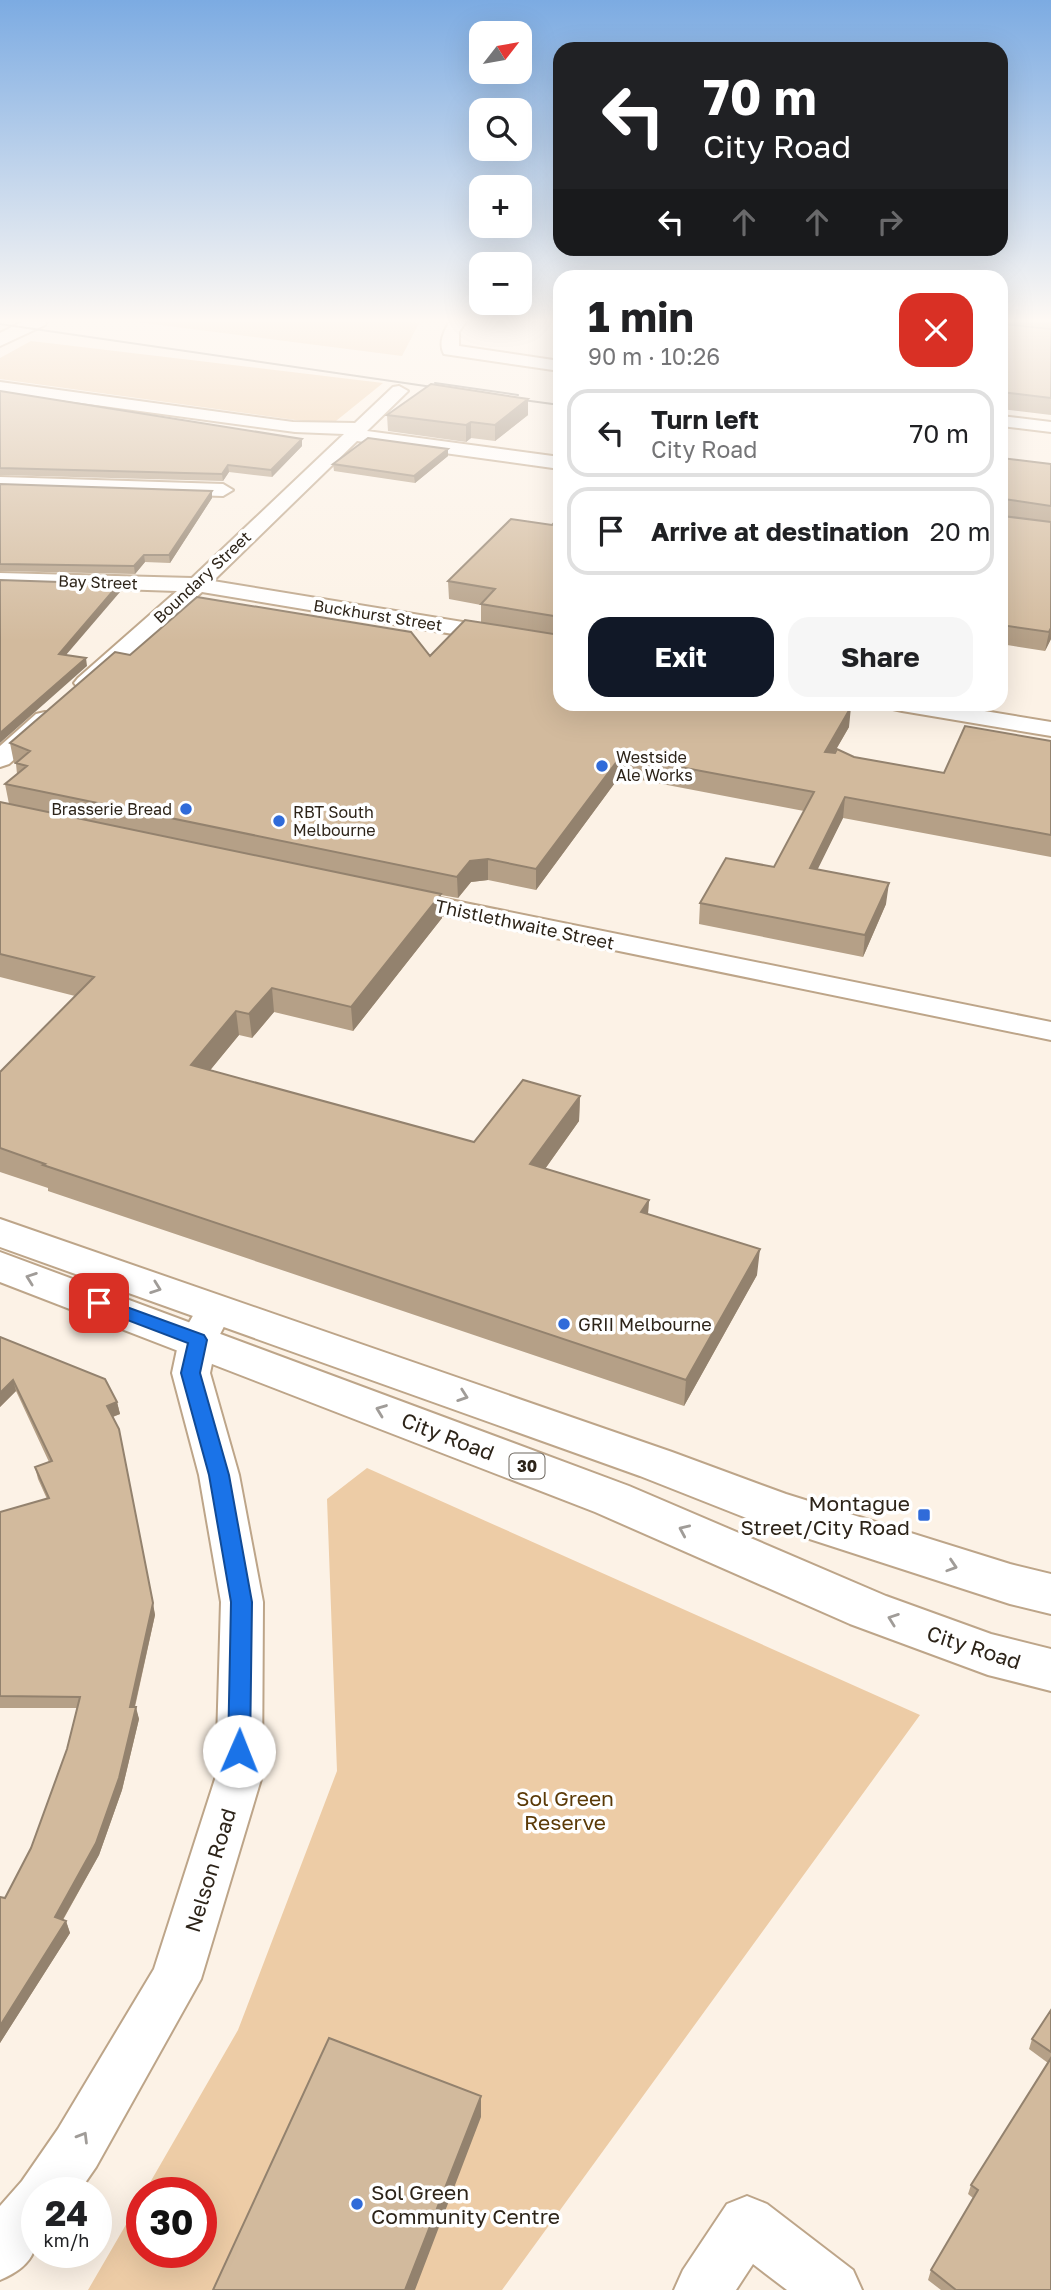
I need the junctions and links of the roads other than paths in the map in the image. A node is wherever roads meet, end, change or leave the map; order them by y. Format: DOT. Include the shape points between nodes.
graph roads {
  1 [pos="312,428"];
  2 [pos="361,428"];
  3 [pos="357,432"];
  4 [pos="553,462"];
  5 [pos="0,483"];
  6 [pos="223,490"];
  7 [pos="0,579"];
  8 [pos="197,585"];
  9 [pos="553,644"];
  10 [pos="944,711"];
  11 [pos="1051,729"];
  12 [pos="0,759"];
  13 [pos="364,890"];
  14 [pos="1051,1031"];
  15 [pos="0,1232"];
  16 [pos="0,1266"];
  17 [pos="206,1325"];
  18 [pos="1051,1594"];
  19 [pos="1051,1671"];
  20 [pos="56,2177"];
  21 [pos="21,2224"];
  22 [pos="0,2252"];
  23 [pos="703,2290"];
  24 [pos="833,2290"];
  1 -- 3 [label="street"];
  2 -- 3 [label="street, Boundary Street"];
  3 -- 4 [label="street"];
  3 -- 8 [label="street, Boundary Street"];
  5 -- 6 [label="street"];
  7 -- 8 [label="street, Bay Street"];
  8 -- 9 [label="street, Buckhurst Street"];
  8 -- 12 [label="street, Boundary Street"];
  10 -- 11 [label="street"];
  13 -- 14 [label="street, Thistlethwaite Street"];
  15 -- 17 [label="main road, City Road / 30, one-way"];
  17 -- 16 [label="main road, City Road / 30, one-way"];
  17 -- 18 [label="main road, City Road / 30, one-way" via="656,1464 771,1508"];
  19 -- 17 [label="main road, City Road / 30, one-way" via="988,1654 868,1610"];
  20 -- 17 [label="street, Nelson Road, one-way" via="176,1979 239,1776 242,1602 219,1475 191,1373"];
  21 -- 22 [label="street"];
  23 -- 24 [label="street" via="747,2224"];
}
